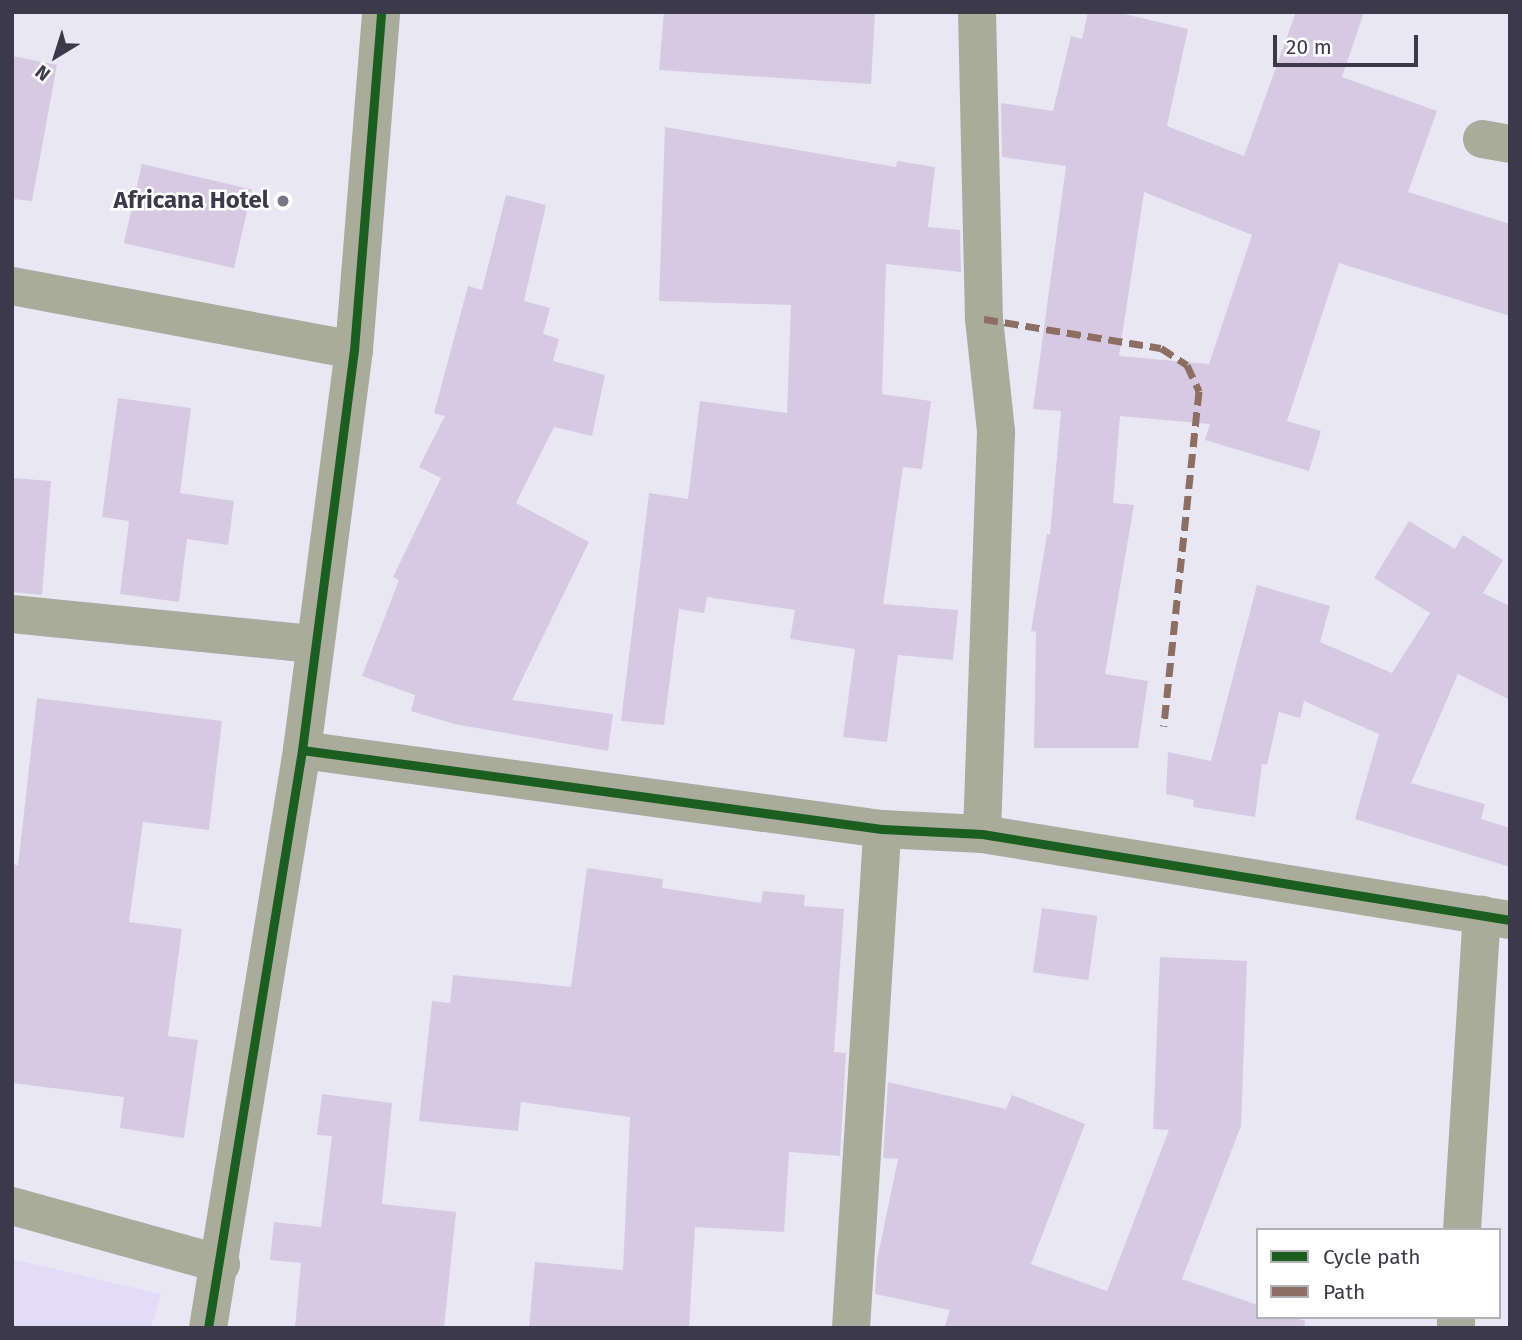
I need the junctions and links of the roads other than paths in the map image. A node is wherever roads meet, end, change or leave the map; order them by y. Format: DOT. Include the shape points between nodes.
graph roads {
  1 [pos="381,12"];
  2 [pos="977,12"];
  3 [pos="12,286"];
  4 [pos="354,350"];
  5 [pos="12,614"];
  6 [pos="314,644"];
  7 [pos="302,750"];
  8 [pos="882,829"];
  9 [pos="982,834"];
  10 [pos="1496,918"];
  11 [pos="12,1206"];
  12 [pos="1462,1228"];
  13 [pos="221,1264"];
  14 [pos="208,1328"];
  15 [pos="851,1328"];
  1 -- 4 [label="street"];
  2 -- 9 [label="street" via="984,319 996,432"];
  3 -- 4 [label="street"];
  4 -- 6 [label="street"];
  5 -- 6 [label="street"];
  6 -- 7 [label="street"];
  7 -- 8 [label="street"];
  7 -- 13 [label="street"];
  8 -- 9 [label="street"];
  8 -- 15 [label="street"];
  9 -- 10 [label="street"];
  10 -- 12 [label="street"];
  11 -- 13 [label="street"];
  13 -- 14 [label="street"];
}
